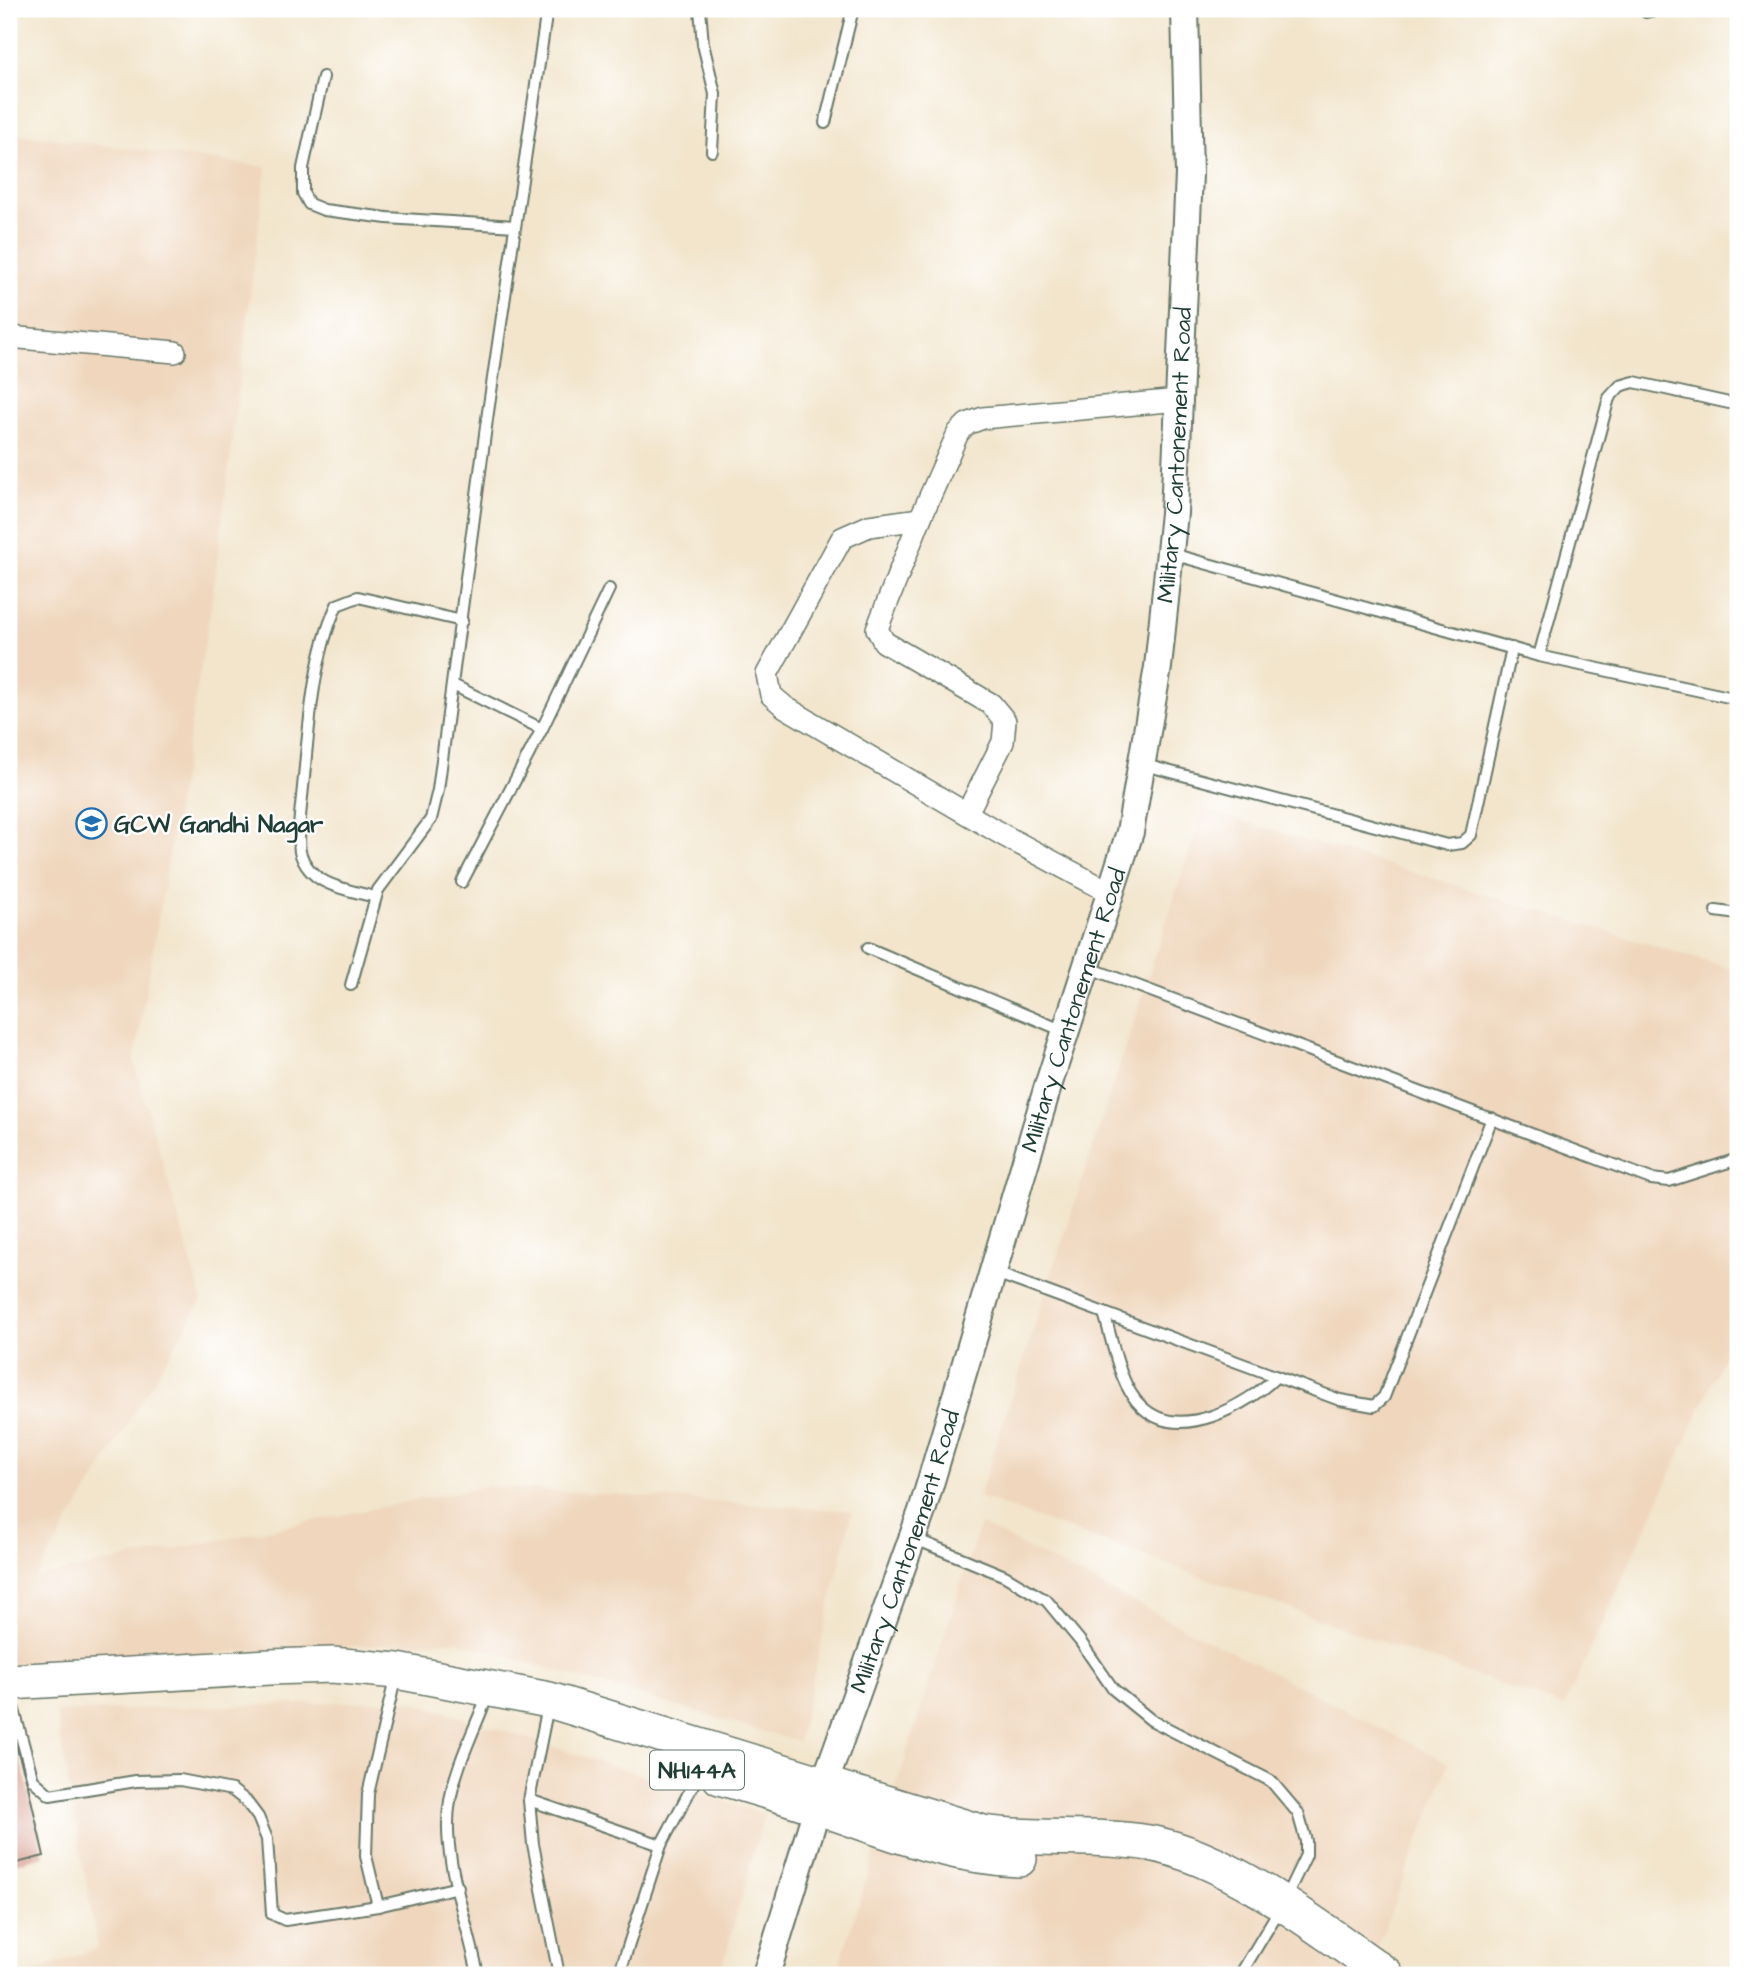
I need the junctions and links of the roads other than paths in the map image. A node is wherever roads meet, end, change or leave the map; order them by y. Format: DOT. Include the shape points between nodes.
graph roads {
  1 [pos="547,9"];
  2 [pos="700,9"];
  3 [pos="853,9"];
  4 [pos="1185,9"];
  5 [pos="1660,9"];
  6 [pos="1646,12"];
  7 [pos="323,77"];
  8 [pos="825,123"];
  9 [pos="712,151"];
  10 [pos="514,226"];
  11 [pos="9,337"];
  12 [pos="176,352"];
  13 [pos="1179,400"];
  14 [pos="1738,405"];
  15 [pos="919,519"];
  16 [pos="1170,553"];
  17 [pos="609,589"];
  18 [pos="462,621"];
  19 [pos="1512,648"];
  20 [pos="1539,656"];
  21 [pos="453,685"];
  22 [pos="1738,699"];
  23 [pos="542,729"];
  24 [pos="1142,764"];
  25 [pos="968,811"];
  26 [pos="462,882"];
  27 [pos="1111,893"];
  28 [pos="375,897"];
  29 [pos="1716,911"];
  30 [pos="1738,914"];
  31 [pos="868,948"];
  32 [pos="1087,967"];
  33 [pos="351,985"];
  34 [pos="1066,1032"];
  35 [pos="1492,1118"];
  36 [pos="1738,1159"];
  37 [pos="993,1272"];
  38 [pos="1104,1313"];
  39 [pos="1276,1377"];
  40 [pos="913,1538"];
  41 [pos="395,1679"];
  42 [pos="9,1694"];
  43 [pos="486,1698"];
  44 [pos="547,1712"];
  45 [pos="706,1761"];
  46 [pos="821,1794"];
  47 [pos="529,1800"];
  48 [pos="661,1845"];
  49 [pos="458,1887"];
  50 [pos="378,1906"];
  51 [pos="1277,1913"];
  52 [pos="478,1975"];
  53 [pos="559,1975"];
  54 [pos="619,1975"];
  55 [pos="766,1975"];
  56 [pos="1240,1975"];
  57 [pos="1353,1975"];
  58 [pos="1386,1975"];
  1 -- 10 [label="lane"];
  2 -- 9 [label="lane" via="715,94"];
  3 -- 8 [label="lane"];
  4 -- 13 [label="street, Military Cantonement Road" via="1188,174"];
  5 -- 6 [label="lane"];
  7 -- 10 [label="lane" via="303,168 303,193 309,204 387,218"];
  10 -- 18 [label="lane"];
  11 -- 12 [label="street"];
  13 -- 15 [label="street" via="972,421 958,433"];
  13 -- 16 [label="street, Military Cantonement Road"];
  14 -- 20 [label="lane" via="1634,382 1614,391"];
  15 -- 25 [label="street" via="877,629 884,642 991,704 1005,721 1003,742"];
  15 -- 25 [label="street" via="869,526 842,538 767,681 771,695 785,708"];
  16 -- 19 [label="lane"];
  16 -- 24 [label="street, Military Cantonement Road"];
  17 -- 23 [label="lane"];
  18 -- 21 [label="lane"];
  18 -- 28 [label="lane" via="358,597 337,605 330,621 307,742 300,852 313,876"];
  19 -- 20 [label="lane"];
  19 -- 24 [label="lane" via="1471,835 1462,843 1447,845"];
  20 -- 22 [label="lane"];
  21 -- 23 [label="lane"];
  21 -- 28 [label="lane" via="431,819"];
  23 -- 26 [label="lane"];
  24 -- 27 [label="street, Military Cantonement Road" via="1130,832"];
  25 -- 27 [label="street"];
  27 -- 32 [label="street, Military Cantonement Road"];
  28 -- 33 [label="lane"];
  29 -- 30 [label="lane"];
  31 -- 34 [label="lane"];
  32 -- 34 [label="street, Military Cantonement Road"];
  32 -- 35 [label="lane"];
  34 -- 37 [label="street, Military Cantonement Road"];
  35 -- 36 [label="lane" via="1660,1181"];
  35 -- 39 [label="lane" via="1381,1400 1370,1406 1340,1400"];
  37 -- 38 [label="lane"];
  37 -- 40 [label="street, Military Cantonement Road"];
  38 -- 39 [label="lane"];
  38 -- 39 [label="lane" via="1132,1394 1154,1416 1182,1421 1218,1414 1260,1392"];
  40 -- 46 [label="street, Military Cantonement Road"];
  40 -- 51 [label="lane" via="1005,1577 1046,1601 1113,1689 1152,1720 1271,1781 1298,1813 1306,1841 1306,1855"];
  41 -- 42 [label="highway, NH144A" via="332,1665 270,1667"];
  41 -- 43 [label="highway, NH144A"];
  41 -- 50 [label="lane" via="367,1806 366,1856"];
  42 -- 50 [label="lane" via="33,1780 50,1795 136,1781 180,1780 232,1790 258,1817 267,1839 272,1914 285,1920"];
  43 -- 44 [label="highway, NH144A"];
  43 -- 49 [label="lane" via="450,1800 449,1852"];
  44 -- 45 [label="highway, NH144A"];
  44 -- 47 [label="lane"];
  45 -- 46 [label="highway, NH144A"];
  45 -- 48 [label="lane"];
  46 -- 51 [label="highway, NH144A" via="983,1833 1152,1844 1193,1857"];
  46 -- 55 [label="street, Military Cantonement Road"];
  47 -- 48 [label="lane"];
  47 -- 53 [label="lane"];
  48 -- 54 [label="lane"];
  49 -- 50 [label="lane"];
  49 -- 52 [label="lane"];
  51 -- 56 [label="lane"];
  51 -- 57 [label="highway, NH144A"];
  51 -- 58 [label="highway, NH144A"];
}
